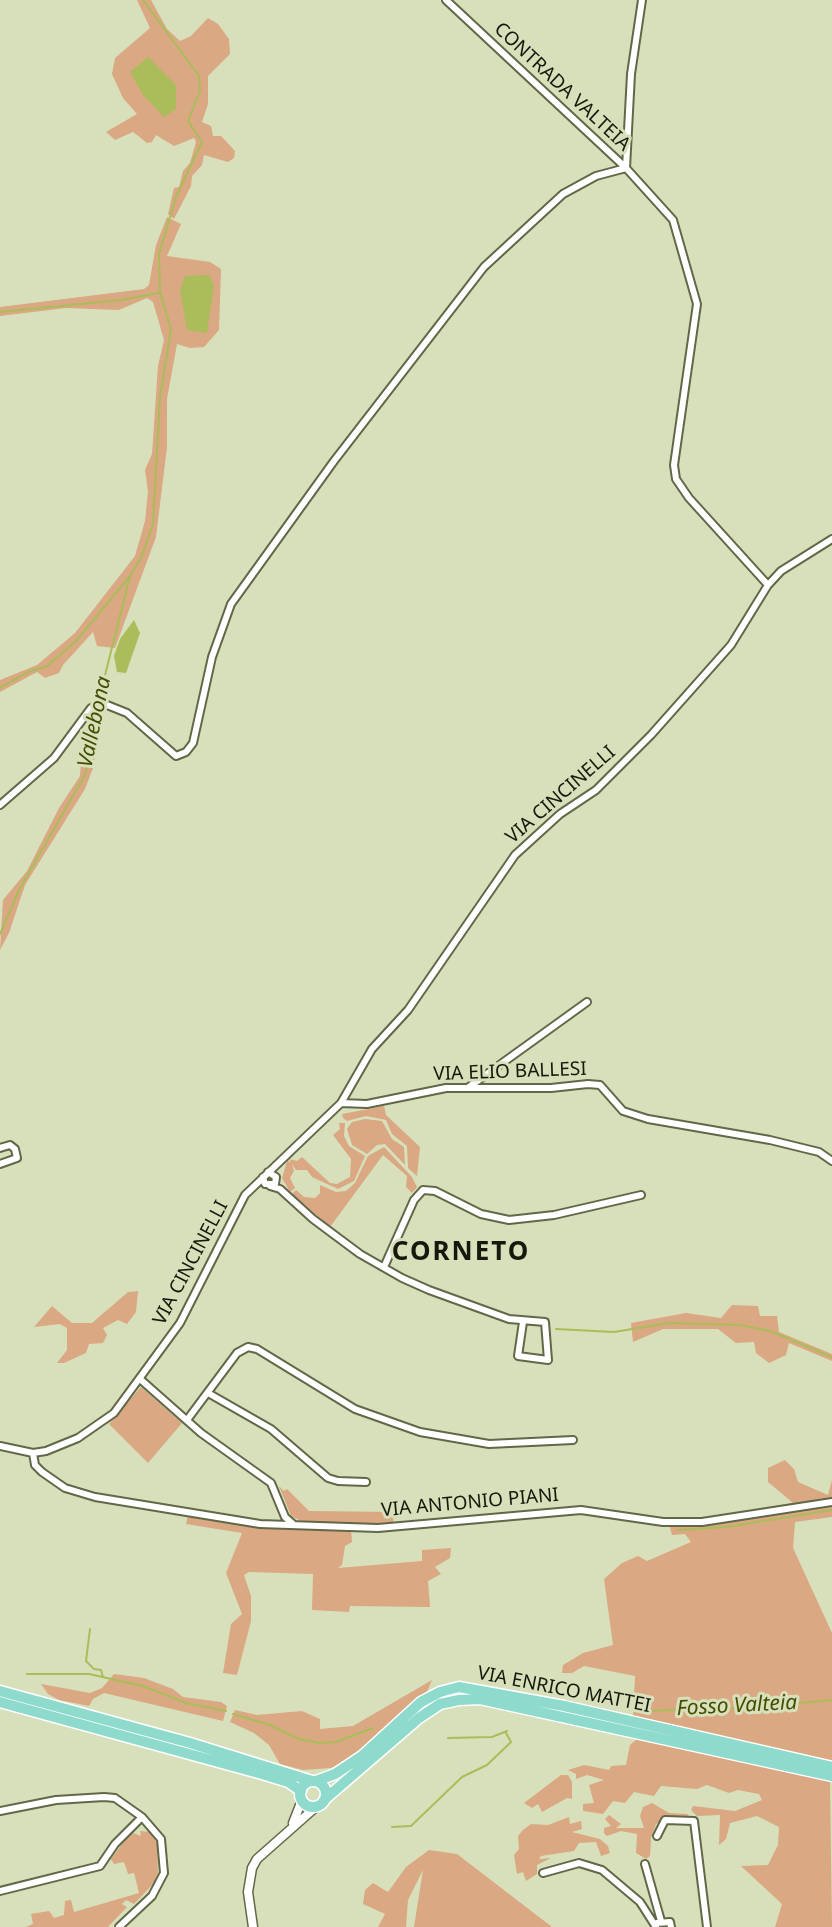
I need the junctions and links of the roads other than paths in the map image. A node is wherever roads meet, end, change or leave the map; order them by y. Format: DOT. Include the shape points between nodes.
graph roads {
  1 [pos="446,0"];
  2 [pos="642,0"];
  3 [pos="626,168"];
  4 [pos="832,539"];
  5 [pos="768,585"];
  6 [pos="0,805"];
  7 [pos="587,1002"];
  8 [pos="467,1088"];
  9 [pos="341,1103"];
  10 [pos="0,1148"];
  11 [pos="279,1159"];
  12 [pos="832,1161"];
  13 [pos="0,1164"];
  14 [pos="265,1175"];
  15 [pos="276,1178"];
  16 [pos="269,1186"];
  17 [pos="280,1189"];
  18 [pos="245,1195"];
  19 [pos="641,1195"];
  20 [pos="384,1267"];
  21 [pos="523,1322"];
  22 [pos="140,1379"];
  23 [pos="208,1393"];
  24 [pos="187,1420"];
  25 [pos="573,1440"];
  26 [pos="0,1446"];
  27 [pos="33,1453"];
  28 [pos="366,1482"];
  29 [pos="832,1503"];
  30 [pos="281,1507"];
  31 [pos="272,1524"];
  32 [pos="294,1525"];
  33 [pos="0,1691"];
  34 [pos="0,1702"];
  35 [pos="254,1763"];
  36 [pos="832,1766"];
  37 [pos="346,1768"];
  38 [pos="832,1776"];
  39 [pos="314,1781"];
  40 [pos="301,1796"];
  41 [pos="325,1799"];
  42 [pos="317,1806"];
  43 [pos="0,1811"];
  44 [pos="142,1817"];
  45 [pos="290,1829"];
  46 [pos="657,1836"];
  47 [pos="645,1864"];
  48 [pos="543,1873"];
  49 [pos="0,1891"];
  50 [pos="657,1924"];
  51 [pos="119,1927"];
  52 [pos="253,1927"];
  53 [pos="671,1927"];
  54 [pos="707,1927"];
  1 -- 3 [label="street, CONTRADA VALTEIA"];
  2 -- 3 [label="street" via="631,74"];
  3 -- 5 [label="street, CONTRADA VALTEIA" via="678,229 697,304 674,465 676,479"];
  3 -- 6 [label="street" via="596,176 564,194 484,267 334,461 231,604 212,657 193,743 186,752 176,756 127,713 99,704 54,758"];
  4 -- 5 [label="street, VIA CINCINELLI" via="781,571"];
  5 -- 9 [label="street, VIA CINCINELLI" via="731,645 651,735 596,790 533,836 515,856 408,1010 372,1049"];
  7 -- 8 [label="street"];
  8 -- 9 [label="street, VIA ELIO BALLESI" via="429,1090 367,1104"];
  8 -- 12 [label="street, VIA ELIO BALLESI" via="600,1086 622,1111 783,1143 819,1152"];
  9 -- 11 [label="street, VIA CINCINELLI"];
  10 -- 13 [label="street" via="10,1145 17,1158"];
  11 -- 14 [label="street, VIA CINCINELLI"];
  11 -- 15 [label="street"];
  14 -- 15 [label="street"];
  14 -- 16 [label="street"];
  14 -- 18 [label="street, VIA CINCINELLI"];
  15 -- 16 [label="street"];
  15 -- 17 [label="street"];
  16 -- 17 [label="street"];
  16 -- 18 [label="street, VIA CINCINELLI"];
  17 -- 20 [label="street" via="339,1239"];
  18 -- 22 [label="street, VIA CINCINELLI" via="180,1323"];
  19 -- 20 [label="street" via="509,1220 481,1214 424,1190 414,1199"];
  20 -- 21 [label="street" via="429,1290"];
  21 -- 21 [label="street" via="545,1322 548,1360 519,1356"];
  22 -- 24 [label="street"];
  22 -- 27 [label="street, VIA CINCINELLI" via="114,1413 94,1429 62,1446"];
  23 -- 24 [label="street"];
  23 -- 25 [label="street" via="237,1353 252,1348 355,1409 421,1432 489,1444"];
  23 -- 28 [label="street" via="271,1429 328,1478"];
  24 -- 30 [label="street" via="271,1483"];
  26 -- 27 [label="street, VIA CINCINELLI"];
  27 -- 31 [label="street, VIA ANTONIO PIANI" via="34,1465 41,1472 65,1488 94,1497"];
  29 -- 32 [label="street, VIA ANTONIO PIANI" via="702,1522 581,1510 378,1528"];
  30 -- 31 [label="street"];
  30 -- 32 [label="street"];
  31 -- 32 [label="street, VIA ANTONIO PIANI"];
  33 -- 35 [label="main road"];
  34 -- 40 [label="main road" via="288,1782"];
  35 -- 37 [label="main road" via="303,1774"];
  35 -- 39 [label="main road"];
  36 -- 37 [label="main road, VIA ENRICO MATTEI" via="459,1687 421,1702"];
  37 -- 39 [label="main road, VIA ENRICO MATTEI"];
  38 -- 41 [label="main road, VIA ENRICO MATTEI" via="480,1699 440,1704"];
  39 -- 40 [label="main road"];
  39 -- 41 [label="main road" via="323,1786"];
  40 -- 42 [label="main road" via="308,1806"];
  40 -- 45 [label="street"];
  41 -- 42 [label="main road"];
  42 -- 45 [label="street"];
  43 -- 44 [label="street" via="104,1797 115,1798"];
  44 -- 49 [label="street" via="100,1866"];
  44 -- 51 [label="street" via="161,1839 164,1873 152,1896"];
  45 -- 52 [label="street" via="252,1868 248,1892"];
  46 -- 54 [label="street" via="664,1820 694,1821"];
  47 -- 50 [label="street"];
  48 -- 50 [label="street" via="579,1863 602,1870 640,1902"];
  50 -- 53 [label="street" via="670,1922"];
}
